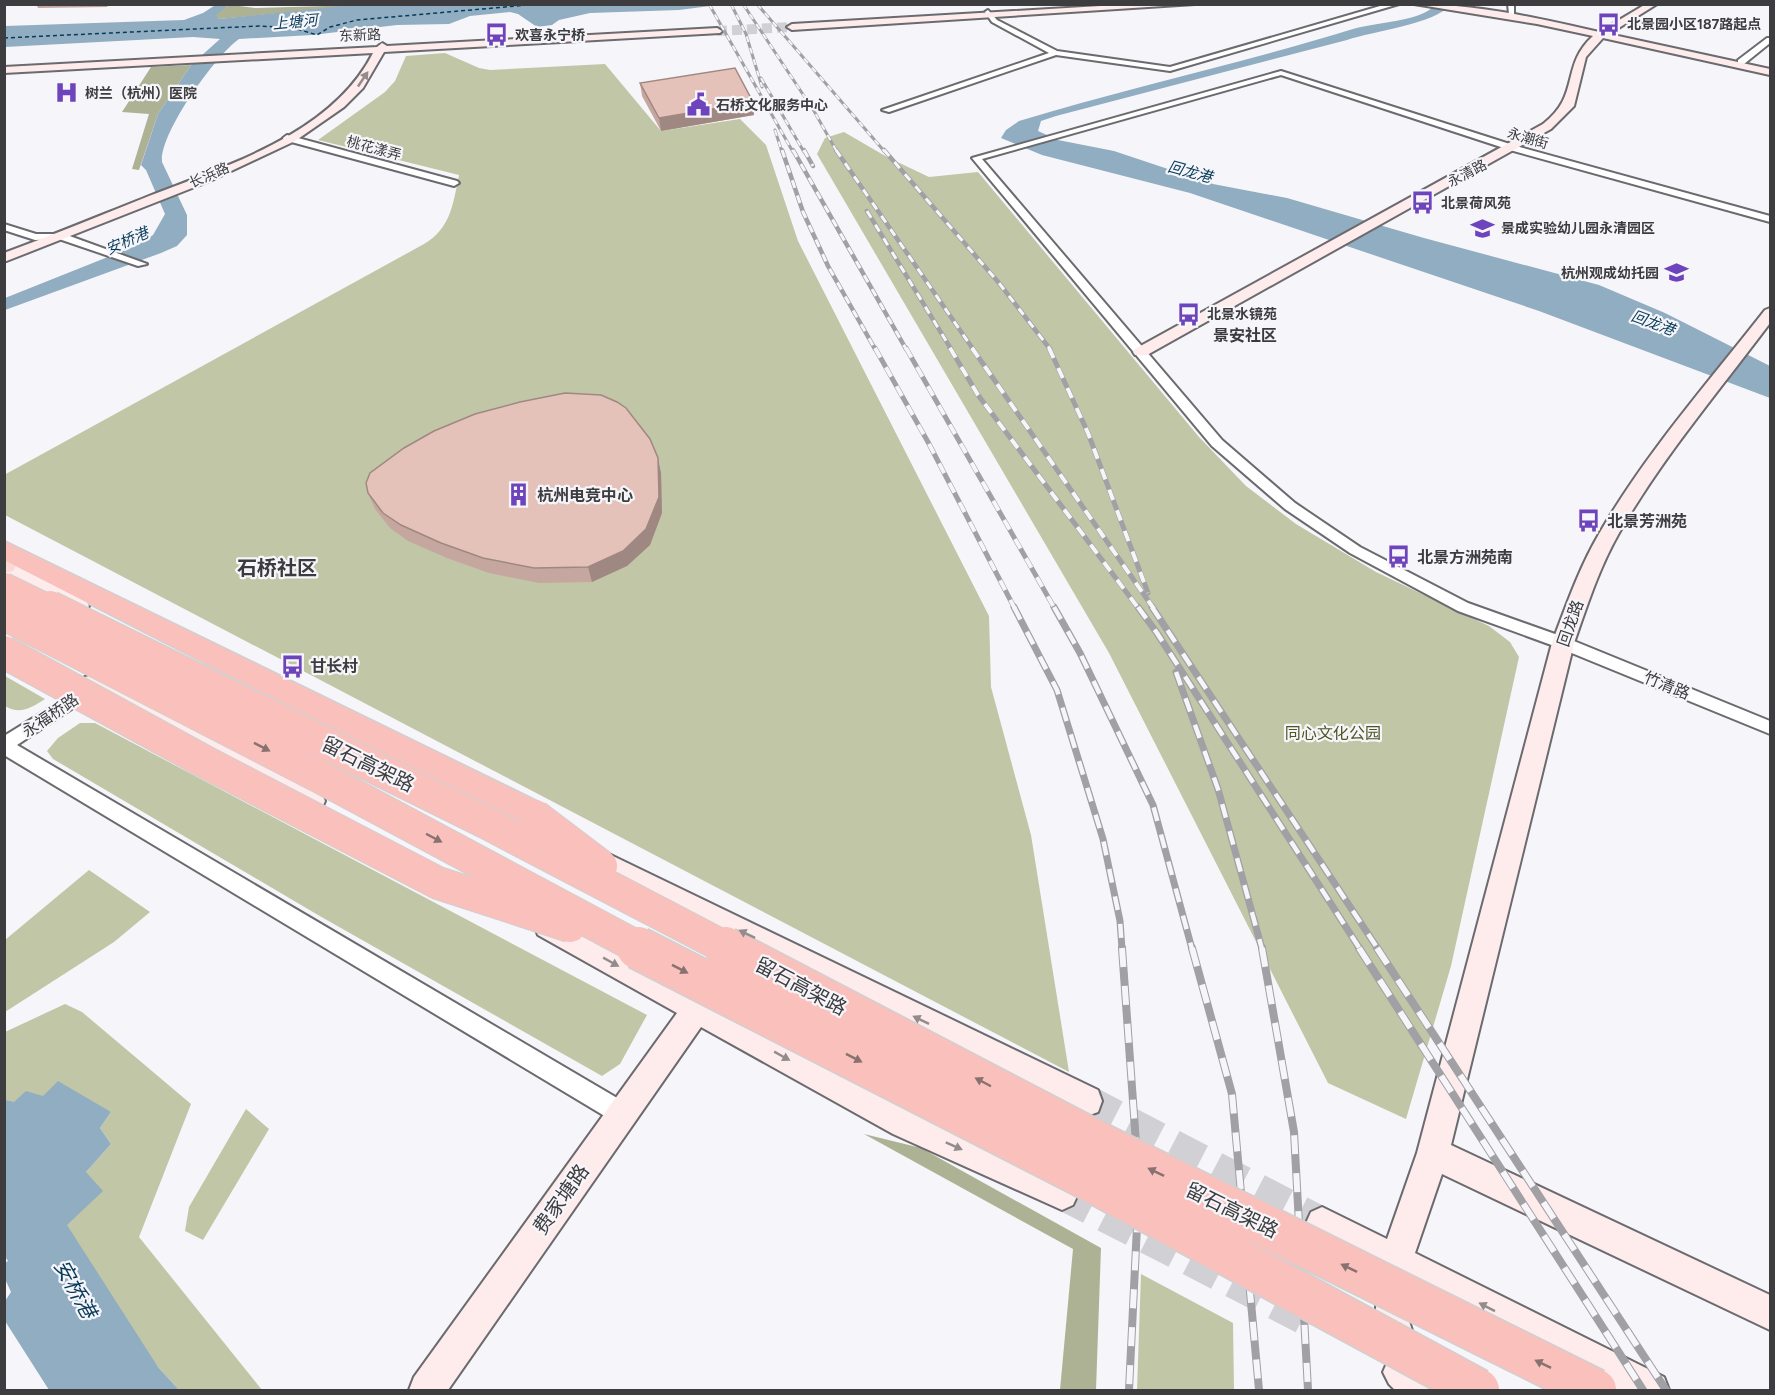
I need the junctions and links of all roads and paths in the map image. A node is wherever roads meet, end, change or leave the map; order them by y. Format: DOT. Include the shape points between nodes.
graph roads {
  1 [pos="1128,4"];
  2 [pos="1191,4"];
  3 [pos="1396,4"];
  4 [pos="1418,4"];
  5 [pos="1653,4"];
  6 [pos="1430,6"];
  7 [pos="1450,6"];
  8 [pos="1512,9"];
  9 [pos="989,14"];
  10 [pos="791,25"];
  11 [pos="716,29"];
  12 [pos="1605,34"];
  13 [pos="1770,40"];
  14 [pos="381,48"];
  15 [pos="1054,53"];
  16 [pos="1741,62"];
  17 [pos="4,69"];
  18 [pos="1770,70"];
  19 [pos="347,80"];
  20 [pos="886,110"];
  21 [pos="287,138"];
  22 [pos="1514,148"];
  23 [pos="1010,149"];
  24 [pos="203,174"];
  25 [pos="454,183"];
  26 [pos="106,213"];
  27 [pos="1770,219"];
  28 [pos="6,229"];
  29 [pos="60,236"];
  30 [pos="35,237"];
  31 [pos="4,248"];
  32 [pos="4,258"];
  33 [pos="142,264"];
  34 [pos="1770,314"];
  35 [pos="1141,352"];
  36 [pos="4,549"];
  37 [pos="5,566"];
  38 [pos="4,585"];
  39 [pos="4,614"];
  40 [pos="4,636"];
  41 [pos="1563,643"];
  42 [pos="4,651"];
  43 [pos="96,684"];
  44 [pos="1770,728"];
  45 [pos="4,746"];
  46 [pos="668,916"];
  47 [pos="648,953"];
  48 [pos="697,1009"];
  49 [pos="1087,1101"];
  50 [pos="621,1113"];
  51 [pos="1433,1153"];
  52 [pos="1062,1194"];
  53 [pos="1322,1222"];
  54 [pos="1396,1261"];
  55 [pos="1770,1313"];
  56 [pos="1361,1348"];
  57 [pos="1418,1386"];
  58 [pos="427,1390"];
  59 [pos="1478,1390"];
  60 [pos="1595,1390"];
  61 [pos="1651,1390"];
  1 -- 9 [label="main road"];
  2 -- 9 [label="main road"];
  3 -- 15 [label="street" via="1170,69"];
  4 -- 6 [label="main road"];
  5 -- 12 [label="main road, 永清路"];
  6 -- 7 [label="main road"];
  7 -- 8 [label="main road"];
  7 -- 12 [label="main road"];
  8 -- 12 [label="main road"];
  9 -- 10 [label="main road"];
  9 -- 15 [label="street" via="994,21"];
  11 -- 14 [label="main road, 东新路"];
  12 -- 16 [label="main road"];
  12 -- 18 [label="main road"];
  12 -- 22 [label="main road, 永清路" via="1581,57 1569,105 1550,124"];
  13 -- 16 [label="street"];
  14 -- 17 [label="main road, 东新路"];
  21 -- 14 [label="main road, 长浜路, one-way" via="351,93"];
  15 -- 20 [label="street"];
  16 -- 18 [label="main road"];
  19 -- 24 [label="main road, 长浜路" via="322,106 288,129"];
  21 -- 24 [label="main road, 长浜路"];
  21 -- 25 [label="street, 桃花漾弄"];
  22 -- 23 [label="street, 永潮街" via="1281,73"];
  22 -- 27 [label="street, 永潮街"];
  22 -- 35 [label="main road, 永清路"];
  23 -- 35 [label="street, 竹清路" via="976,158"];
  24 -- 26 [label="main road, 长浜路"];
  26 -- 29 [label="main road, 长浜路"];
  26 -- 30 [label="main road, 长浜路"];
  28 -- 30 [label="street"];
  29 -- 30 [label="street"];
  29 -- 32 [label="main road, 长浜路"];
  29 -- 33 [label="street"];
  30 -- 31 [label="main road, 长浜路"];
  34 -- 41 [label="main road, 回龙路" via="1637,488 1585,582"];
  35 -- 41 [label="street, 竹清路" via="1217,443 1290,506 1355,550 1463,607"];
  36 -- 46 [label="highway, bridge" via="535,816"];
  49 -- 37 [label="main road, one-way" via="136,636"];
  38 -- 46 [label="highway, 留石高架路, bridge"];
  39 -- 47 [label="highway, 留石高架路, one-way, bridge" via="331,782"];
  40 -- 43 [label="main road"];
  41 -- 44 [label="street, 竹清路"];
  41 -- 51 [label="main road, 回龙路"];
  42 -- 47 [label="highway, bridge" via="207,763 438,883"];
  43 -- 45 [label="street, 永福桥路"];
  43 -- 48 [label="main road, one-way"];
  45 -- 50 [label="street"];
  60 -- 46 [label="highway, 留石高架路, one-way, bridge" via="1104,1146"];
  47 -- 59 [label="highway, 留石高架路, one-way, bridge" via="1081,1175"];
  48 -- 50 [label="main road, 费家塘路"];
  48 -- 52 [label="main road, one-way" via="904,1123"];
  50 -- 58 [label="main road, 费家塘路"];
  51 -- 54 [label="main road, 回龙路"];
  51 -- 55 [label="main road"];
  53 -- 54 [label="main road"];
  54 -- 57 [label="main road, 回龙路" via="1392,1321"];
  61 -- 54 [label="main road, one-way"];
  56 -- 57 [label="main road"];
}
